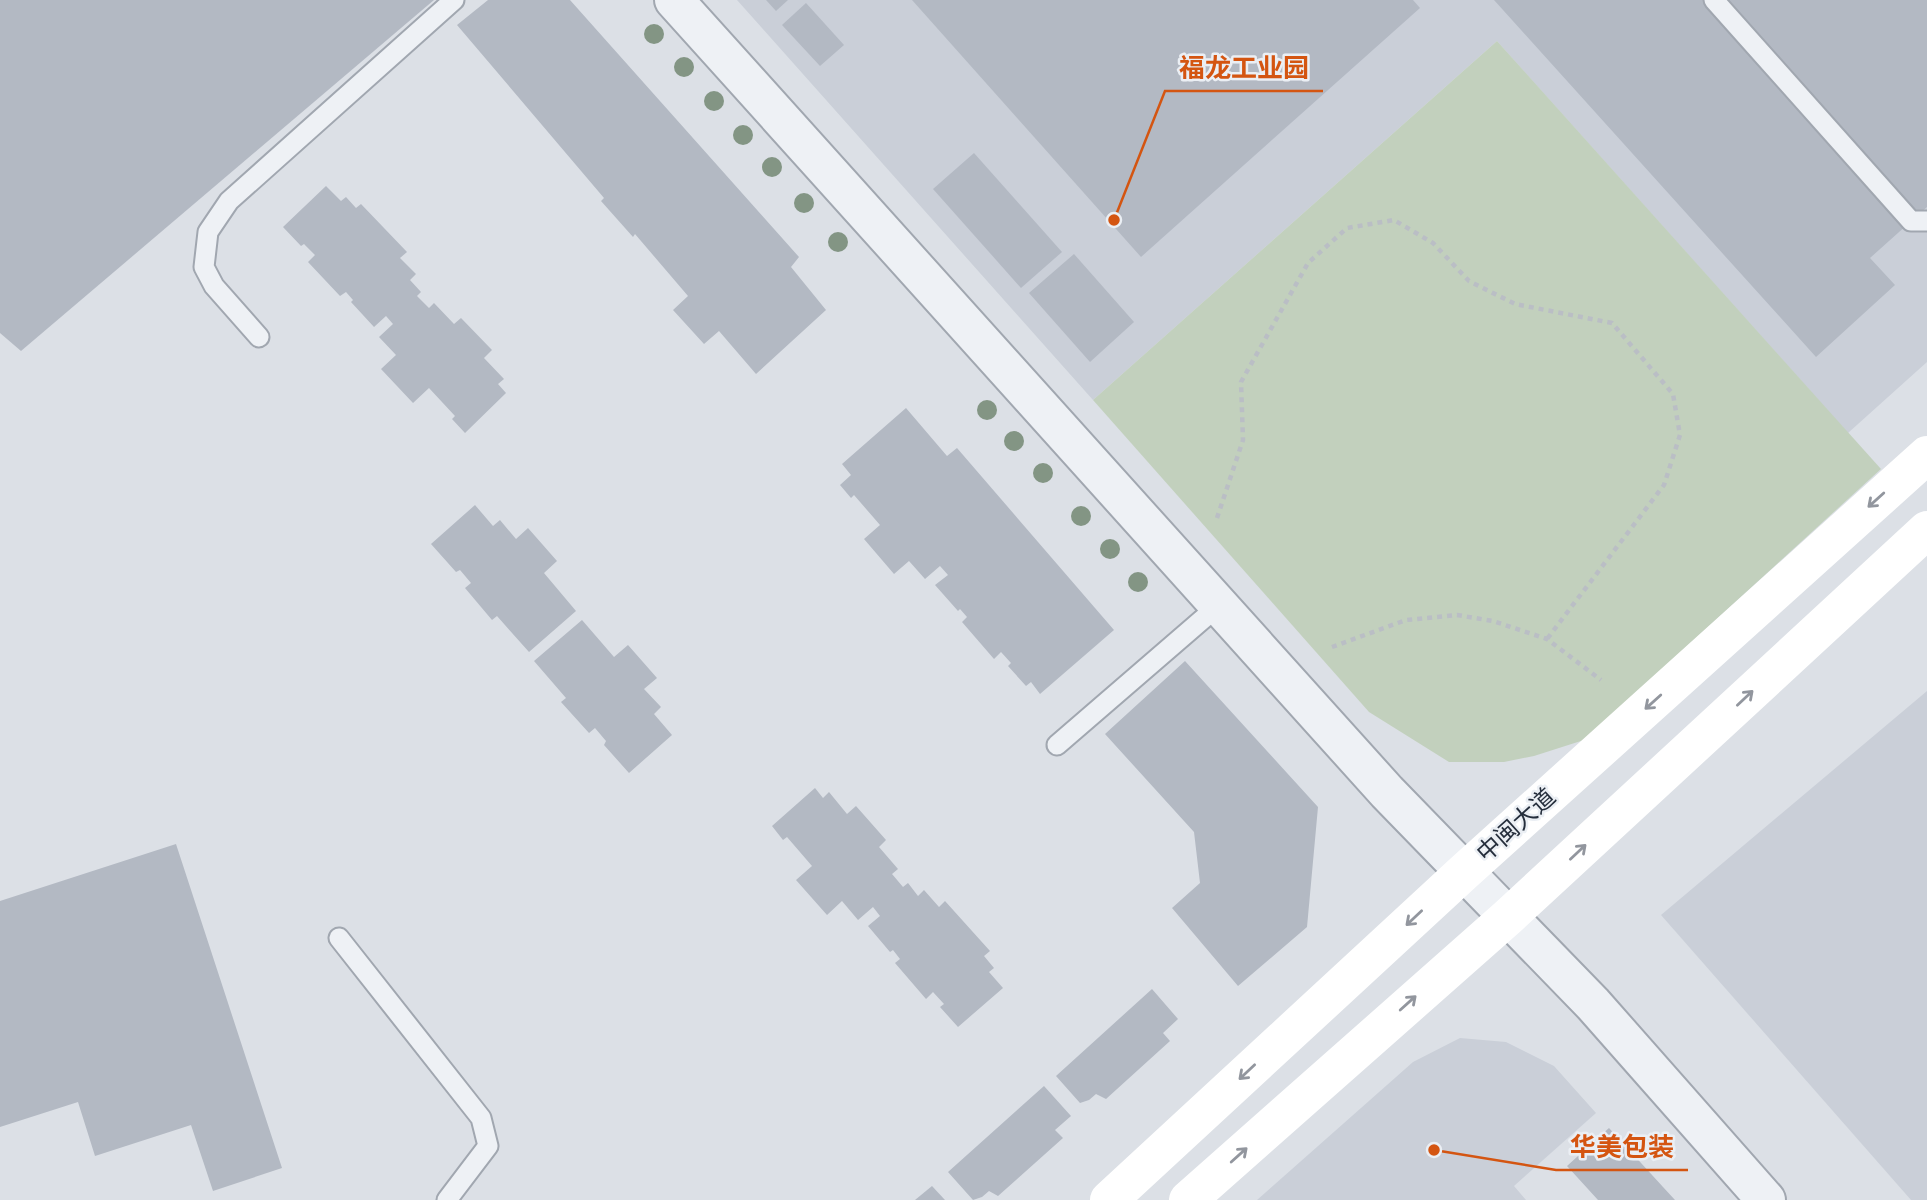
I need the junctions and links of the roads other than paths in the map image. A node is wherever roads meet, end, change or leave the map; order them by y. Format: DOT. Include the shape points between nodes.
graph roads {
  1 [pos="454,0"];
  2 [pos="674,0"];
  3 [pos="1714,0"];
  4 [pos="1927,221"];
  5 [pos="259,337"];
  6 [pos="1927,454"];
  7 [pos="1927,530"];
  8 [pos="1218,606"];
  9 [pos="1057,745"];
  10 [pos="1464,872"];
  11 [pos="1508,917"];
  12 [pos="339,939"];
  13 [pos="447,1200"];
  14 [pos="1109,1200"];
  15 [pos="1188,1200"];
  16 [pos="1766,1200"];
  1 -- 5 [label="lane" via="229,201 208,232 204,267"];
  2 -- 8 [label="street"];
  3 -- 4 [label="lane" via="1911,221"];
  6 -- 10 [label="main road, 中闽大道, one-way"];
  11 -- 7 [label="main road, one-way"];
  8 -- 9 [label="lane"];
  8 -- 10 [label="street"];
  10 -- 11 [label="street"];
  10 -- 14 [label="main road, 中闽大道, one-way"];
  15 -- 11 [label="main road, one-way"];
  11 -- 16 [label="street" via="1593,1004"];
  12 -- 13 [label="lane" via="481,1118 488,1146"];
}
